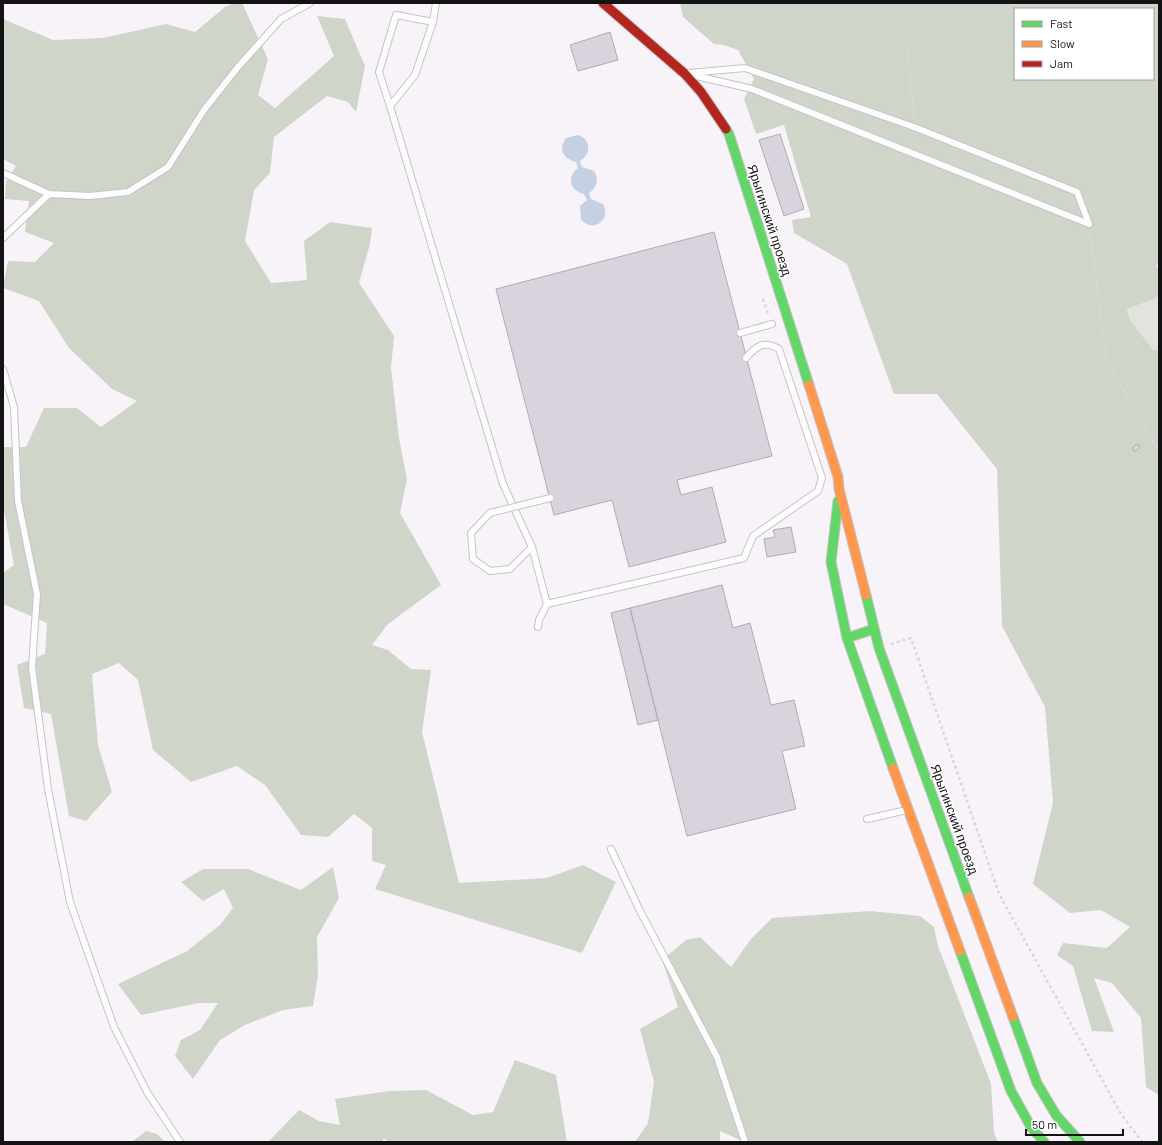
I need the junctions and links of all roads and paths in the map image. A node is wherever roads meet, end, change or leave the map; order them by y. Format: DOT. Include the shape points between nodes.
graph roads {
  1 [pos="310,3"];
  2 [pos="436,3"];
  3 [pos="603,3"];
  4 [pos="433,22"];
  5 [pos="908,53"];
  6 [pos="685,74"];
  7 [pos="390,106"];
  8 [pos="914,127"];
  9 [pos="3,173"];
  10 [pos="49,194"];
  11 [pos="1089,224"];
  12 [pos="3,238"];
  13 [pos="763,299"];
  14 [pos="772,324"];
  15 [pos="740,333"];
  16 [pos="746,358"];
  17 [pos="3,369"];
  18 [pos="1159,452"];
  19 [pos="839,489"];
  20 [pos="550,498"];
  21 [pos="532,547"];
  22 [pos="547,604"];
  23 [pos="538,627"];
  24 [pos="874,629"];
  25 [pos="847,638"];
  26 [pos="879,648"];
  27 [pos="908,810"];
  28 [pos="867,819"];
  29 [pos="611,849"];
  30 [pos="180,1142"];
  31 [pos="745,1142"];
  32 [pos="1044,1142"];
  33 [pos="1080,1142"];
  34 [pos="1142,1142"];
  1 -- 10 [label="lane" via="281,19 238,67 204,110 168,167 128,192 90,196"];
  2 -- 4 [label="lane"];
  3 -- 6 [label="main road, Ярыгинский проезд"];
  4 -- 7 [label="lane" via="414,75"];
  4 -- 7 [label="lane" via="396,15 380,72"];
  5 -- 8 [label="path"];
  6 -- 8 [label="lane" via="745,68"];
  6 -- 11 [label="lane" via="752,89"];
  6 -- 19 [label="main road, Ярыгинский проезд" via="701,92 729,134 823,427 838,477"];
  7 -- 21 [label="lane" via="503,484"];
  8 -- 11 [label="lane" via="1077,192"];
  9 -- 10 [label="lane"];
  10 -- 12 [label="lane"];
  11 -- 18 [label="path" via="1106,359"];
  13 -- 14 [label="path"];
  14 -- 15 [label="lane"];
  16 -- 22 [label="lane" via="754,348 764,344 772,344 779,349 822,478 818,491 753,536 744,558"];
  17 -- 30 [label="lane" via="14,407 18,501 37,594 32,667 48,790 70,902 114,1027 147,1092"];
  19 -- 24 [label="main road, Ярыгинский проезд"];
  19 -- 25 [label="main road, Ярыгинский проезд" via="831,562"];
  20 -- 21 [label="lane, bridge" via="490,513 471,534 473,559 490,571 510,569"];
  21 -- 22 [label="lane"];
  22 -- 23 [label="lane"];
  24 -- 25 [label="main road"];
  24 -- 26 [label="main road, Ярыгинский проезд"];
  25 -- 27 [label="main road, Ярыгинский проезд"];
  26 -- 33 [label="main road, Ярыгинский проезд" via="1037,1083 1056,1115"];
  26 -- 34 [label="path" via="911,638 999,894 1121,1114"];
  27 -- 28 [label="lane"];
  27 -- 32 [label="main road, Ярыгинский проезд" via="1010,1091 1031,1127"];
  29 -- 31 [label="lane" via="639,909 717,1057"];
}
